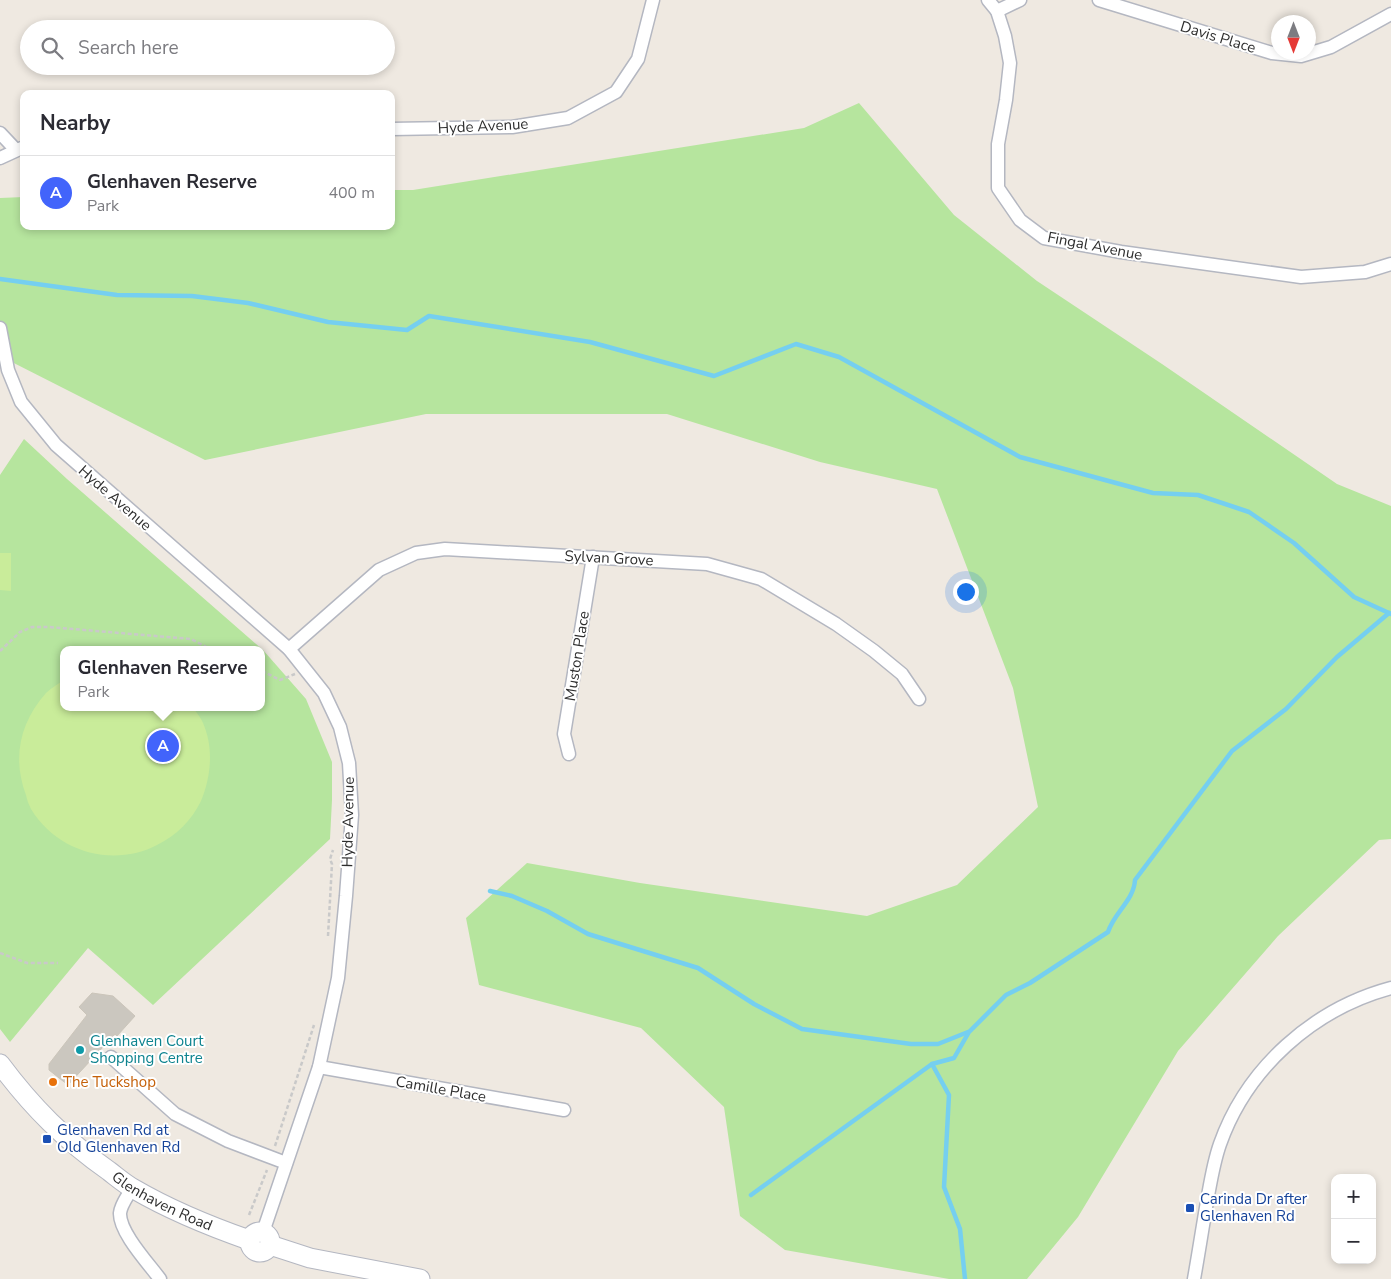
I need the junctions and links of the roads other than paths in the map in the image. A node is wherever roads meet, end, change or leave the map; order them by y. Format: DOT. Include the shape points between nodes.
graph roads {
  1 [pos="653,0"];
  2 [pos="988,0"];
  3 [pos="1020,0"];
  4 [pos="1099,0"];
  5 [pos="997,11"];
  6 [pos="1391,14"];
  7 [pos="395,129"];
  8 [pos="0,133"];
  9 [pos="20,149"];
  10 [pos="0,158"];
  11 [pos="1391,264"];
  12 [pos="0,328"];
  13 [pos="593,557"];
  14 [pos="288,649"];
  15 [pos="919,699"];
  16 [pos="569,754"];
  17 [pos="1391,988"];
  18 [pos="111,1058"];
  19 [pos="0,1064"];
  20 [pos="319,1068"];
  21 [pos="564,1110"];
  22 [pos="286,1163"];
  23 [pos="132,1188"];
  24 [pos="261,1239"];
  25 [pos="160,1279"];
  26 [pos="420,1279"];
  27 [pos="1194,1279"];
  1 -- 7 [label="street, Hyde Avenue" via="638,59 616,92 568,118 512,127"];
  2 -- 5 [label="street"];
  3 -- 5 [label="street"];
  4 -- 6 [label="street, Davis Place" via="1272,53 1301,56 1331,47"];
  5 -- 11 [label="street, Fingal Avenue" via="1010,63 998,144 998,188 1020,220 1044,238 1301,277 1365,272"];
  8 -- 9 [label="street"];
  9 -- 10 [label="street"];
  12 -- 14 [label="street, Hyde Avenue" via="8,370 22,402 56,445"];
  13 -- 14 [label="street, Sylvan Grove" via="445,549 416,553 379,570"];
  13 -- 15 [label="street, Sylvan Grove" via="707,564 761,579 874,651 902,674"];
  13 -- 16 [label="street, Muston Place" via="564,734"];
  14 -- 20 [label="street, Hyde Avenue" via="324,693 340,727 349,763 352,815 338,978"];
  17 -- 27 [label="street" via="1359,999 1307,1029 1286,1044 1249,1087 1220,1144"];
  18 -- 22 [label="street" via="175,1114 228,1141"];
  19 -- 23 [label="main road, Glenhaven Road" via="53,1126"];
  20 -- 21 [label="street, Camille Place"];
  20 -- 22 [label="street, Hyde Avenue"];
  22 -- 24 [label="street, Hyde Avenue"];
  23 -- 24 [label="main road, Glenhaven Road" via="188,1217"];
  23 -- 25 [label="street" via="120,1210 120,1220"];
  24 -- 26 [label="main road, Glenhaven Road" via="310,1258"];
}
